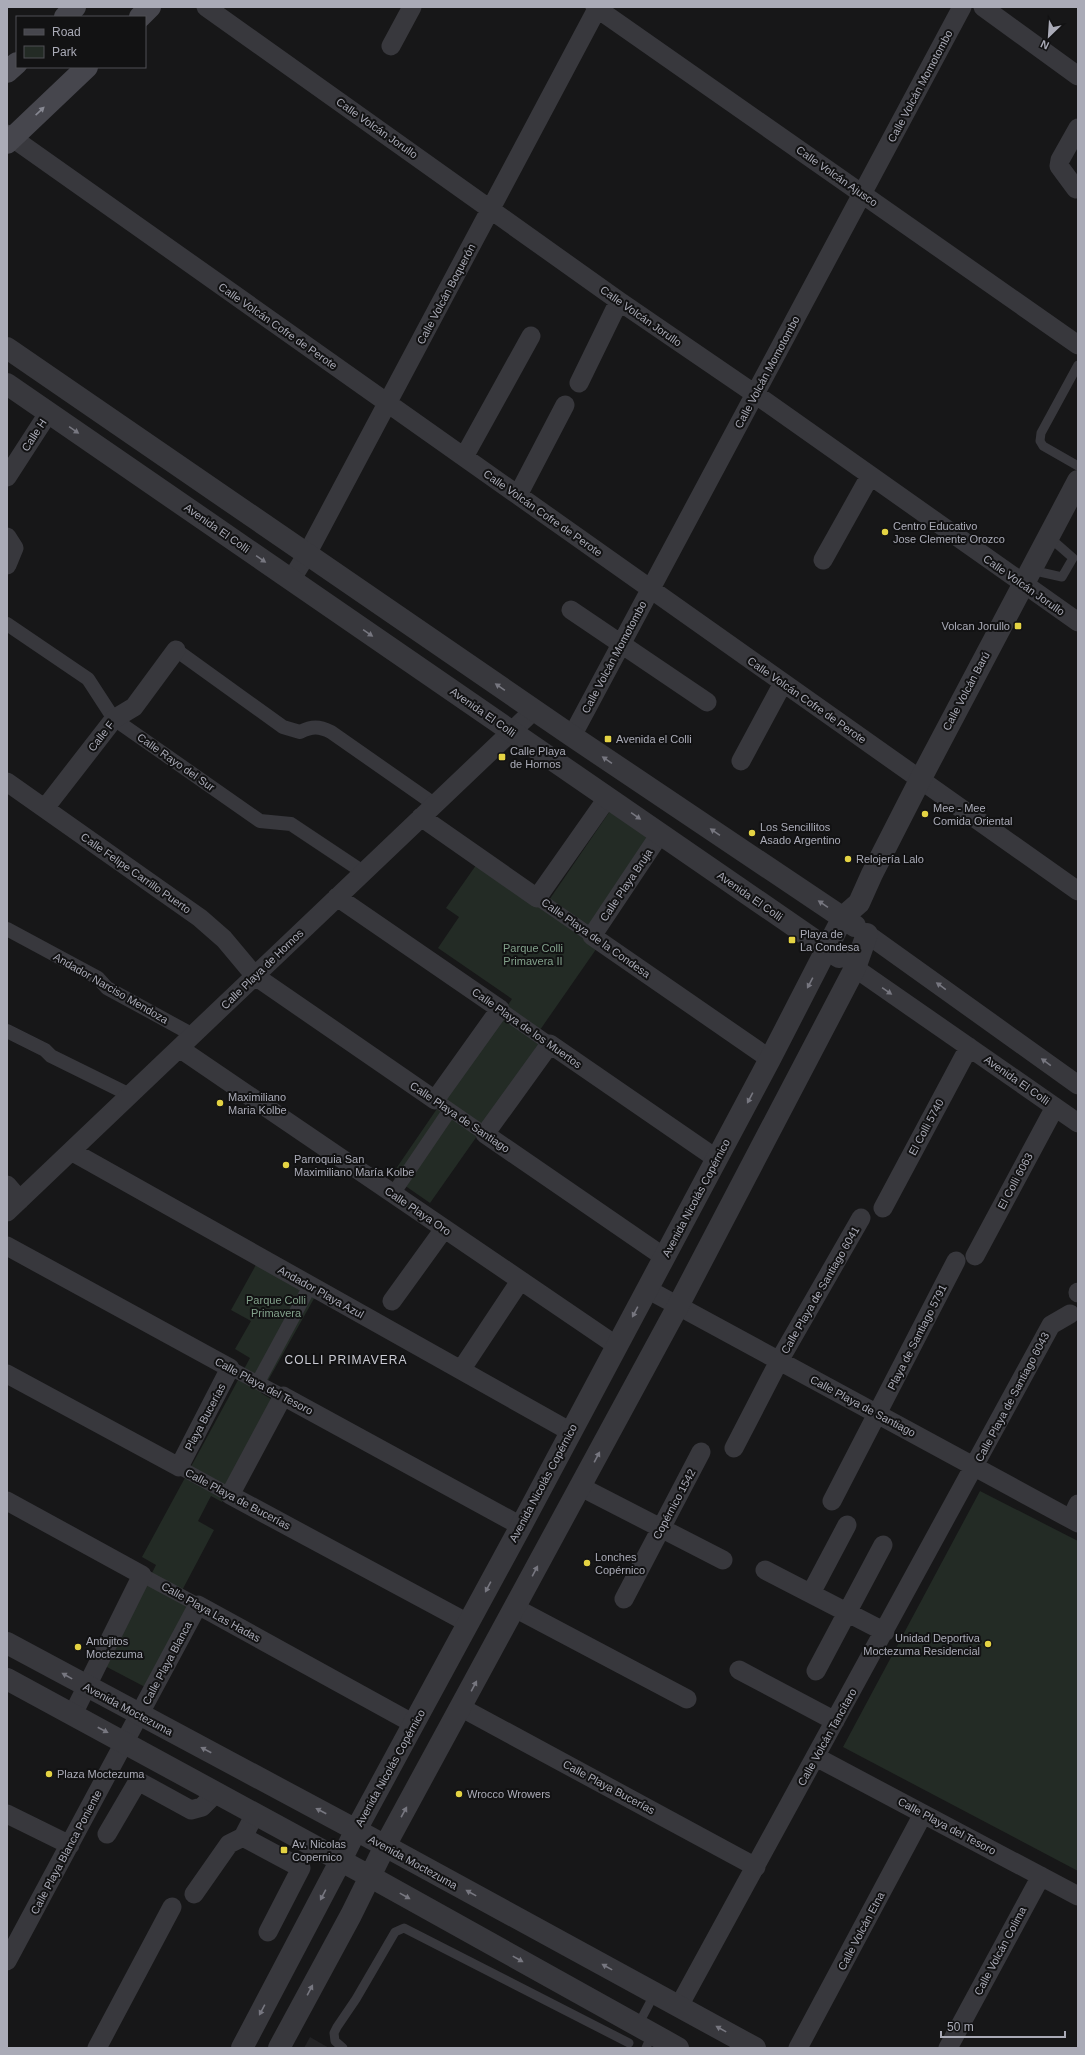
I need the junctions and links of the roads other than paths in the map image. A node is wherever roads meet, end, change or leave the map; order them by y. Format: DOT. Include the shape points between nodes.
graph roads {
  1 [pos="75,7"];
  2 [pos="150,7"];
  3 [pos="206,7"];
  4 [pos="412,7"];
  5 [pos="597,7"];
  6 [pos="962,7"];
  7 [pos="983,7"];
  8 [pos="66,16"];
  9 [pos="141,16"];
  10 [pos="391,46"];
  11 [pos="16,64"];
  12 [pos="86,68"];
  13 [pos="7,72"];
  14 [pos="1078,76"];
  15 [pos="1078,128"];
  16 [pos="9,138"];
  17 [pos="1076,189"];
  18 [pos="862,194"];
  19 [pos="491,208"];
  20 [pos="619,301"];
  21 [pos="532,336"];
  22 [pos="1078,345"];
  23 [pos="7,348"];
  24 [pos="1078,364"];
  25 [pos="578,383"];
  26 [pos="7,384"];
  27 [pos="755,394"];
  28 [pos="388,403"];
  29 [pos="565,405"];
  30 [pos="49,412"];
  31 [pos="464,457"];
  32 [pos="1078,466"];
  33 [pos="870,476"];
  34 [pos="7,477"];
  35 [pos="1078,481"];
  36 [pos="518,495"];
  37 [pos="7,536"];
  38 [pos="1048,536"];
  39 [pos="308,554"];
  40 [pos="823,560"];
  41 [pos="7,565"];
  42 [pos="1026,576"];
  43 [pos="291,580"];
  44 [pos="651,589"];
  45 [pos="571,610"];
  46 [pos="1078,622"];
  47 [pos="7,624"];
  48 [pos="623,643"];
  49 [pos="176,650"];
  50 [pos="783,683"];
  51 [pos="707,702"];
  52 [pos="534,710"];
  53 [pos="114,719"];
  54 [pos="511,731"];
  55 [pos="572,736"];
  56 [pos="741,761"];
  57 [pos="920,780"];
  58 [pos="7,782"];
  59 [pos="608,797"];
  60 [pos="434,804"];
  61 [pos="45,808"];
  62 [pos="421,817"];
  63 [pos="660,834"];
  64 [pos="363,872"];
  65 [pos="1078,892"];
  66 [pos="337,897"];
  67 [pos="537,898"];
  68 [pos="859,903"];
  69 [pos="843,917"];
  70 [pos="7,929"];
  71 [pos="867,934"];
  72 [pos="592,936"];
  73 [pos="828,949"];
  74 [pos="855,968"];
  75 [pos="255,976"];
  76 [pos="500,1009"];
  77 [pos="7,1031"];
  78 [pos="193,1035"];
  79 [pos="550,1044"];
  80 [pos="969,1047"];
  81 [pos="179,1048"];
  82 [pos="770,1060"];
  83 [pos="1078,1085"];
  84 [pos="130,1095"];
  85 [pos="442,1105"];
  86 [pos="1055,1107"];
  87 [pos="1078,1122"];
  88 [pos="485,1134"];
  89 [pos="71,1152"];
  90 [pos="717,1159"];
  91 [pos="7,1185"];
  92 [pos="393,1194"];
  93 [pos="13,1206"];
  94 [pos="883,1208"];
  95 [pos="861,1218"];
  96 [pos="444,1229"];
  97 [pos="7,1246"];
  98 [pos="975,1256"];
  99 [pos="664,1257"];
  100 [pos="956,1261"];
  101 [pos="520,1281"];
  102 [pos="310,1286"];
  103 [pos="647,1289"];
  104 [pos="392,1301"];
  105 [pos="678,1306"];
  106 [pos="1070,1314"];
  107 [pos="617,1346"];
  108 [pos="779,1361"];
  109 [pos="230,1368"];
  110 [pos="461,1370"];
  111 [pos="7,1374"];
  112 [pos="258,1382"];
  113 [pos="283,1396"];
  114 [pos="877,1414"];
  115 [pos="571,1432"];
  116 [pos="734,1448"];
  117 [pos="702,1452"];
  118 [pos="179,1467"];
  119 [pos="975,1467"];
  120 [pos="581,1487"];
  121 [pos="230,1495"];
  122 [pos="7,1501"];
  123 [pos="832,1501"];
  124 [pos="1076,1515"];
  125 [pos="847,1525"];
  126 [pos="521,1526"];
  127 [pos="662,1528"];
  128 [pos="883,1545"];
  129 [pos="723,1560"];
  130 [pos="765,1570"];
  131 [pos="142,1575"];
  132 [pos="811,1593"];
  133 [pos="624,1599"];
  134 [pos="198,1605"];
  135 [pos="515,1608"];
  136 [pos="847,1612"];
  137 [pos="468,1623"];
  138 [pos="885,1632"];
  139 [pos="7,1643"];
  140 [pos="739,1670"];
  141 [pos="816,1671"];
  142 [pos="7,1679"];
  143 [pos="87,1687"];
  144 [pos="687,1699"];
  145 [pos="462,1708"];
  146 [pos="73,1714"];
  147 [pos="139,1715"];
  148 [pos="835,1721"];
  149 [pos="414,1724"];
  150 [pos="125,1741"];
  151 [pos="816,1757"];
  152 [pos="217,1792"];
  153 [pos="256,1814"];
  154 [pos="923,1814"];
  155 [pos="9,1821"];
  156 [pos="356,1830"];
  157 [pos="107,1834"];
  158 [pos="243,1837"];
  159 [pos="70,1845"];
  160 [pos="385,1846"];
  161 [pos="341,1860"];
  162 [pos="756,1867"];
  163 [pos="1041,1876"];
  164 [pos="371,1877"];
  165 [pos="194,1894"];
  166 [pos="1078,1896"];
  167 [pos="172,1907"];
  168 [pos="268,1932"];
  169 [pos="7,1962"];
  170 [pos="655,1993"];
  171 [pos="679,2006"];
  172 [pos="638,2040"];
  173 [pos="97,2048"];
  174 [pos="242,2048"];
  175 [pos="279,2048"];
  176 [pos="343,2048"];
  177 [pos="678,2048"];
  178 [pos="755,2048"];
  179 [pos="798,2048"];
  180 [pos="948,2048"];
  1 -- 8 [label="main road"];
  2 -- 9 [label="main road"];
  3 -- 19 [label="street, Calle Volcán Jorullo"];
  4 -- 10 [label="street"];
  5 -- 18 [label="street, Calle Volcán Ajusco"];
  5 -- 19 [label="street, Calle Volcán Boquerón"];
  6 -- 18 [label="street, Calle Volcán Momotombo"];
  7 -- 14 [label="street"];
  11 -- 13 [label="main road"];
  16 -- 12 [label="main road, one-way"];
  15 -- 17 [label="street" via="1059,166"];
  16 -- 28 [label="street, Calle Volcán Cofre de Perote"];
  18 -- 22 [label="street, Calle Volcán Ajusco"];
  18 -- 27 [label="street, Calle Volcán Momotombo"];
  19 -- 20 [label="street, Calle Volcán Jorullo"];
  19 -- 28 [label="street, Calle Volcán Boquerón"];
  20 -- 25 [label="street"];
  20 -- 27 [label="street, Calle Volcán Jorullo"];
  21 -- 31 [label="street"];
  23 -- 39 [label="street"];
  24 -- 32 [label="lane" via="1041,433 1040,441 1043,446"];
  26 -- 30 [label="street, Avenida El Colli"];
  27 -- 33 [label="street, Calle Volcán Jorullo"];
  27 -- 44 [label="street, Calle Volcán Momotombo"];
  28 -- 31 [label="street, Calle Volcán Cofre de Perote"];
  28 -- 39 [label="street, Calle Volcán Boquerón"];
  29 -- 36 [label="street"];
  30 -- 34 [label="street, Calle H"];
  30 -- 43 [label="street, Avenida El Colli, one-way"];
  31 -- 36 [label="street, Calle Volcán Cofre de Perote"];
  33 -- 40 [label="street"];
  33 -- 42 [label="street, Calle Volcán Jorullo"];
  35 -- 38 [label="street, Calle Volcán Barú"];
  36 -- 44 [label="street, Calle Volcán Cofre de Perote"];
  37 -- 41 [label="street" via="14,548"];
  38 -- 42 [label="street, Calle Volcán Barú"];
  38 -- 42 [label="lane" via="1073,558 1062,577"];
  39 -- 43 [label="street, Calle Volcán Boquerón"];
  52 -- 39 [label="street, one-way"];
  42 -- 46 [label="street, Calle Volcán Jorullo"];
  42 -- 57 [label="street, Calle Volcán Barú"];
  43 -- 54 [label="street, Avenida El Colli, one-way"];
  44 -- 48 [label="street, Calle Volcán Momotombo"];
  44 -- 50 [label="street, Calle Volcán Cofre de Perote"];
  45 -- 48 [label="street"];
  47 -- 53 [label="street, Calle Rayo del Sur" via="88,678"];
  48 -- 51 [label="street"];
  48 -- 55 [label="street, Calle Volcán Momotombo"];
  49 -- 53 [label="street, Calle F" via="134,707"];
  49 -- 60 [label="street" via="283,727 300,732 310,727 331,732"];
  50 -- 56 [label="street"];
  50 -- 57 [label="street, Calle Volcán Cofre de Perote"];
  52 -- 54 [label="street, Calle Playa de Hornos"];
  52 -- 55 [label="street"];
  53 -- 61 [label="street, Calle F"];
  53 -- 64 [label="street, Calle Rayo del Sur" via="260,821 291,824"];
  54 -- 59 [label="street, Avenida El Colli"];
  54 -- 60 [label="street, Calle Playa de Hornos"];
  69 -- 55 [label="street, one-way"];
  57 -- 65 [label="street, Calle Volcán Cofre de Perote"];
  57 -- 68 [label="street, Calle Volcán Barú"];
  58 -- 61 [label="street, Calle Felipe Carrillo Puerto"];
  59 -- 63 [label="street, Avenida El Colli, one-way"];
  59 -- 67 [label="street"];
  60 -- 62 [label="street, Calle Playa de Hornos"];
  61 -- 75 [label="street, Calle Felipe Carrillo Puerto" via="200,918 224,939"];
  62 -- 64 [label="street, Calle Playa de Hornos"];
  62 -- 67 [label="street, Calle Playa de la Condesa"];
  63 -- 72 [label="street, Calle Playa Bruja"];
  63 -- 73 [label="street, Avenida El Colli"];
  64 -- 66 [label="street, Calle Playa de Hornos"];
  66 -- 75 [label="street, Calle Playa de Hornos"];
  66 -- 76 [label="street, Calle Playa de los Muertos"];
  67 -- 72 [label="street, Calle Playa de la Condesa"];
  68 -- 69 [label="street, Calle Volcán Barú"];
  68 -- 71 [label="street"];
  69 -- 71 [label="street"];
  69 -- 73 [label="street, Avenida Nicolás Copérnico"];
  70 -- 78 [label="street, Andador Narciso Mendoza" via="98,978 107,988"];
  71 -- 74 [label="street"];
  83 -- 71 [label="street, one-way"];
  72 -- 82 [label="street, Calle Playa de la Condesa"];
  73 -- 74 [label="street, Avenida El Colli"];
  73 -- 82 [label="street, Avenida Nicolás Copérnico, one-way"];
  74 -- 80 [label="street, Avenida El Colli, one-way"];
  74 -- 105 [label="street"];
  75 -- 78 [label="street, Calle Playa de Hornos"];
  75 -- 85 [label="street, Calle Playa de Santiago"];
  76 -- 79 [label="street, Calle Playa de los Muertos"];
  76 -- 85 [label="street"];
  77 -- 84 [label="street"];
  78 -- 81 [label="street, Calle Playa de Hornos"];
  79 -- 88 [label="street"];
  79 -- 90 [label="street, Calle Playa de los Muertos"];
  80 -- 86 [label="street, Avenida El Colli"];
  80 -- 94 [label="street, El Colli 5740"];
  81 -- 84 [label="street, Calle Playa de Hornos"];
  81 -- 92 [label="street, Calle Playa Oro"];
  82 -- 90 [label="street, Avenida Nicolás Copérnico, one-way"];
  84 -- 89 [label="street, Calle Playa de Hornos"];
  85 -- 88 [label="street, Calle Playa de Santiago"];
  85 -- 92 [label="street"];
  86 -- 87 [label="street, Avenida El Colli"];
  86 -- 98 [label="street, El Colli 6063"];
  88 -- 99 [label="street, Calle Playa de Santiago"];
  89 -- 93 [label="street, Calle Playa de Hornos"];
  89 -- 102 [label="street, Andador Playa Azul"];
  90 -- 99 [label="street, Avenida Nicolás Copérnico"];
  91 -- 93 [label="street"];
  92 -- 96 [label="street, Calle Playa Oro"];
  95 -- 108 [label="street, Calle Playa de Santiago 6041"];
  96 -- 101 [label="street, Calle Playa Oro"];
  96 -- 104 [label="street"];
  97 -- 109 [label="street, Calle Playa del Tesoro"];
  99 -- 103 [label="street, Avenida Nicolás Copérnico"];
  100 -- 114 [label="street, Playa de Santiago 5791"];
  101 -- 107 [label="street, Calle Playa Oro"];
  101 -- 110 [label="street"];
  102 -- 110 [label="street, Andador Playa Azul"];
  102 -- 112 [label="street"];
  103 -- 105 [label="street, Calle Playa de Santiago"];
  103 -- 107 [label="street, Avenida Nicolás Copérnico, one-way"];
  105 -- 108 [label="street, Calle Playa de Santiago"];
  120 -- 105 [label="street, one-way"];
  106 -- 119 [label="street, Calle Playa de Santiago 6043" via="1051,1325"];
  107 -- 115 [label="street, Avenida Nicolás Copérnico"];
  108 -- 114 [label="street, Calle Playa de Santiago"];
  108 -- 116 [label="street, Calle Playa de Santiago 6041"];
  109 -- 112 [label="street, Calle Playa del Tesoro"];
  109 -- 118 [label="street, Playa Bucerías"];
  110 -- 115 [label="street, Andador Playa Azul"];
  111 -- 118 [label="street, Calle Playa de Bucerías"];
  112 -- 113 [label="street, Calle Playa del Tesoro"];
  113 -- 121 [label="street"];
  113 -- 126 [label="street, Calle Playa del Tesoro"];
  114 -- 119 [label="street, Calle Playa de Santiago"];
  114 -- 123 [label="street, Playa de Santiago 5791"];
  115 -- 126 [label="street, Avenida Nicolás Copérnico"];
  117 -- 127 [label="street, Copérnico 1542"];
  118 -- 121 [label="street, Calle Playa de Bucerías"];
  119 -- 124 [label="street, Calle Playa de Santiago"];
  119 -- 138 [label="street, Calle Volcán Tancítaro"];
  120 -- 127 [label="street"];
  135 -- 120 [label="street, one-way"];
  121 -- 137 [label="street, Calle Playa de Bucerías"];
  122 -- 131 [label="street, Calle Playa Las Hadas"];
  125 -- 132 [label="street"];
  126 -- 137 [label="street, Avenida Nicolás Copérnico, one-way"];
  127 -- 129 [label="street"];
  127 -- 133 [label="street, Copérnico 1542"];
  128 -- 136 [label="street"];
  130 -- 132 [label="street"];
  131 -- 134 [label="street, Calle Playa Las Hadas"];
  131 -- 143 [label="street"];
  132 -- 136 [label="street"];
  134 -- 147 [label="street, Calle Playa Blanca"];
  134 -- 149 [label="street, Calle Playa Las Hadas"];
  135 -- 144 [label="street"];
  145 -- 135 [label="street, one-way"];
  136 -- 138 [label="street"];
  136 -- 141 [label="street"];
  137 -- 149 [label="street, Avenida Nicolás Copérnico"];
  138 -- 148 [label="street, Calle Volcán Tancítaro"];
  143 -- 139 [label="street, Avenida Moctezuma, one-way"];
  140 -- 148 [label="street"];
  142 -- 146 [label="street"];
  143 -- 146 [label="street"];
  143 -- 147 [label="street, Avenida Moctezuma"];
  160 -- 145 [label="street, one-way"];
  145 -- 162 [label="street, Calle Playa Bucerías"];
  146 -- 150 [label="street, one-way"];
  147 -- 150 [label="street, Calle Playa Blanca"];
  156 -- 147 [label="street, Avenida Moctezuma, one-way"];
  148 -- 151 [label="street, Calle Volcán Tancítaro"];
  149 -- 156 [label="street, Avenida Nicolás Copérnico"];
  150 -- 152 [label="street"];
  150 -- 159 [label="street, Calle Playa Blanca Poniente"];
  151 -- 154 [label="street, Calle Playa del Tesoro"];
  151 -- 162 [label="street, Calle Volcán Tancítaro"];
  152 -- 153 [label="street"];
  152 -- 157 [label="street" via="202,1807 191,1810 138,1781"];
  153 -- 158 [label="street"];
  153 -- 161 [label="street"];
  154 -- 163 [label="street, Calle Playa del Tesoro"];
  154 -- 179 [label="street, Calle Volcán Etna"];
  155 -- 159 [label="street"];
  156 -- 160 [label="street, Avenida Moctezuma"];
  156 -- 161 [label="street, Avenida Nicolás Copérnico"];
  158 -- 165 [label="street" via="229,1844"];
  158 -- 168 [label="street" via="300,1868"];
  159 -- 169 [label="street, Calle Playa Blanca Poniente"];
  160 -- 164 [label="street"];
  170 -- 160 [label="street, Avenida Moctezuma, one-way"];
  161 -- 164 [label="street"];
  161 -- 174 [label="street, Avenida Nicolás Copérnico, one-way"];
  162 -- 171 [label="street, Calle Volcán Tancítaro"];
  163 -- 166 [label="street, Calle Playa del Tesoro"];
  163 -- 180 [label="street, Calle Volcán Colima"];
  164 -- 172 [label="street, one-way"];
  175 -- 164 [label="street, one-way"];
  167 -- 173 [label="street"];
  170 -- 171 [label="street, Avenida Moctezuma"];
  170 -- 172 [label="lane"];
  178 -- 171 [label="street, Avenida Moctezuma, one-way"];
  172 -- 176 [label="lane" via="404,1928 395,1932 337,2027 334,2033 335,2040"];
  172 -- 177 [label="street"];
}
